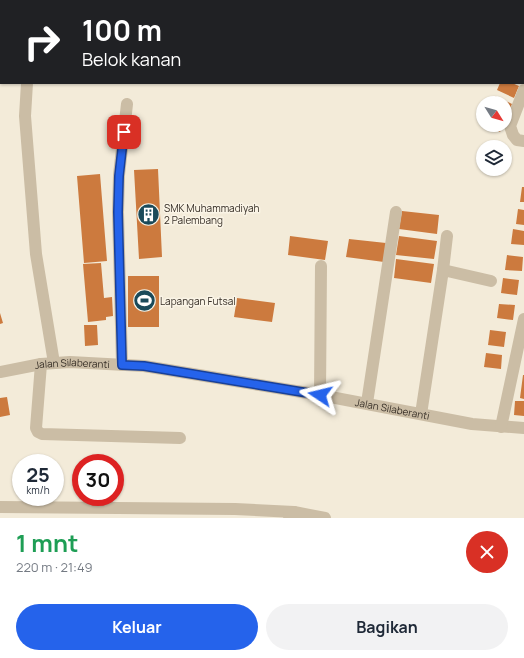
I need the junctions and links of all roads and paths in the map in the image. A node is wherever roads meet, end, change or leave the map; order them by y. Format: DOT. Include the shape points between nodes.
graph roads {
  1 [pos="27,84"];
  2 [pos="524,90"];
  3 [pos="127,104"];
  4 [pos="524,141"];
  5 [pos="396,212"];
  6 [pos="447,236"];
  7 [pos="321,266"];
  8 [pos="443,270"];
  9 [pos="491,281"];
  10 [pos="524,319"];
  11 [pos="54,363"];
  12 [pos="41,364"];
  13 [pos="122,365"];
  14 [pos="0,372"];
  15 [pos="320,395"];
  16 [pos="367,404"];
  17 [pos="421,414"];
  18 [pos="500,426"];
  19 [pos="524,428"];
  20 [pos="180,438"];
  21 [pos="0,508"];
  22 [pos="291,515"];
  23 [pos="325,518"];
  1 -- 11 [label="street" via="25,116 36,254"];
  2 -- 4 [label="street" via="510,126 517,140"];
  3 -- 13 [label="street" via="118,212"];
  5 -- 16 [label="street"];
  6 -- 8 [label="street"];
  7 -- 15 [label="street"];
  8 -- 9 [label="street"];
  8 -- 17 [label="street"];
  10 -- 18 [label="street"];
  11 -- 12 [label="street, Jalan Silaberanti"];
  11 -- 13 [label="street, Jalan Silaberanti"];
  12 -- 14 [label="street, Jalan Silaberanti"];
  12 -- 20 [label="street" via="36,428 38,432"];
  13 -- 15 [label="street, Jalan Silaberanti" via="144,366"];
  15 -- 16 [label="street, Jalan Silaberanti"];
  16 -- 17 [label="street, Jalan Silaberanti"];
  17 -- 18 [label="street, Jalan Silaberanti" via="472,424"];
  18 -- 19 [label="street, Jalan Silaberanti"];
  21 -- 22 [label="street" via="235,509"];
  22 -- 23 [label="street"];
}
